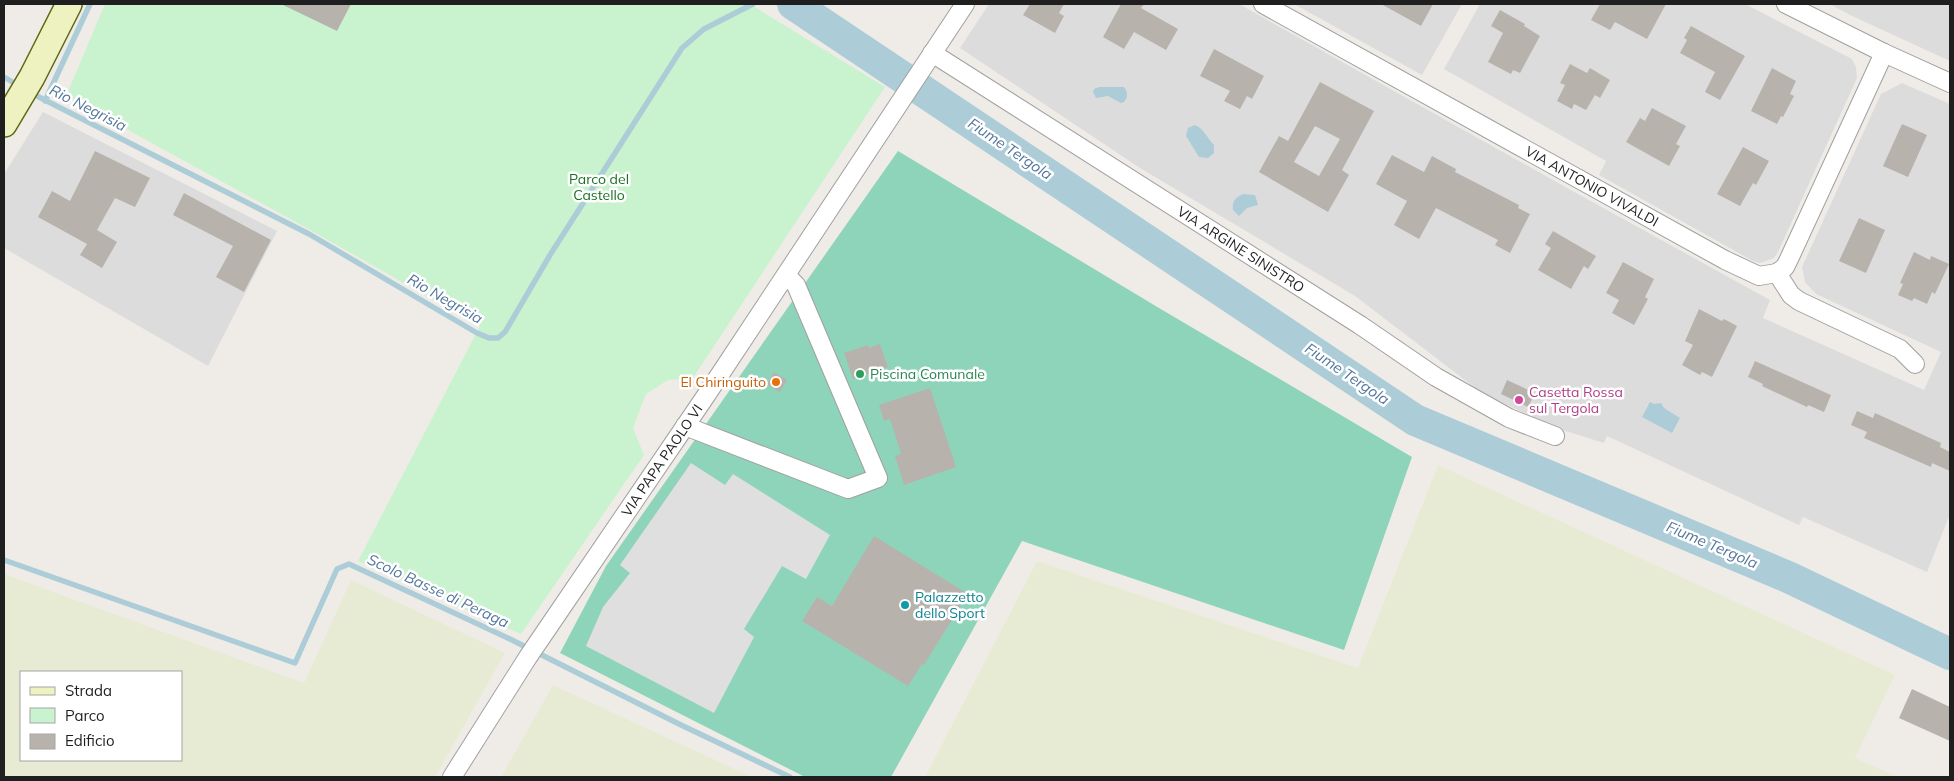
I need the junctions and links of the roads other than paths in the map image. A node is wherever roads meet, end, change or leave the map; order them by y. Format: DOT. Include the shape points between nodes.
graph roads {
  1 [pos="68,4"];
  2 [pos="965,4"];
  3 [pos="1263,4"];
  4 [pos="1786,4"];
  5 [pos="932,53"];
  6 [pos="1884,53"];
  7 [pos="1950,83"];
  8 [pos="4,124"];
  9 [pos="1777,273"];
  10 [pos="786,275"];
  11 [pos="1915,364"];
  12 [pos="685,426"];
  13 [pos="1555,436"];
  14 [pos="452,777"];
  1 -- 8 [label="main road" via="20,100"];
  2 -- 5 [label="street"];
  3 -- 9 [label="street, VIA ANTONIO VIVALDI" via="1731,264 1759,276"];
  4 -- 6 [label="street"];
  5 -- 10 [label="street, VIA PAPA PAOLO VI"];
  5 -- 13 [label="street, VIA ARGINE SINISTRO" via="1360,325 1436,377 1509,418"];
  6 -- 7 [label="street"];
  6 -- 9 [label="street" via="1789,260"];
  9 -- 11 [label="street" via="1790,295 1799,301 1900,348"];
  10 -- 12 [label="street, VIA PAPA PAOLO VI"];
  10 -- 12 [label="street" via="796,285 878,478 848,489"];
  12 -- 14 [label="street, VIA PAPA PAOLO VI" via="528,657"];
}
